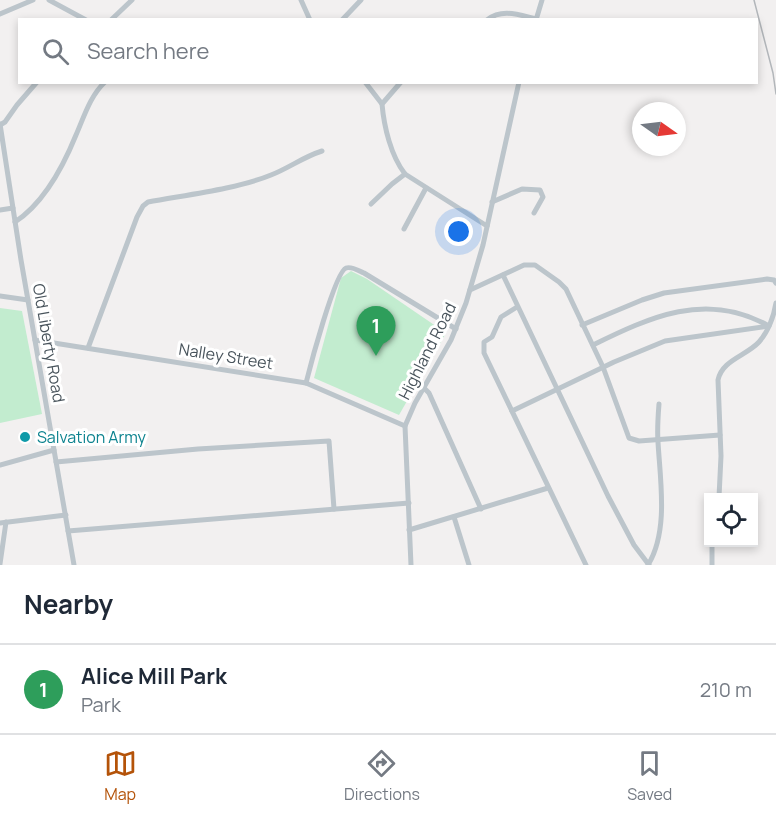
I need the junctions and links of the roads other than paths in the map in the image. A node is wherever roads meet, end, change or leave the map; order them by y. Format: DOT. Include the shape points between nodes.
graph roads {
  1 [pos="33,0"];
  2 [pos="49,0"];
  3 [pos="132,0"];
  4 [pos="301,0"];
  5 [pos="361,0"];
  6 [pos="542,0"];
  7 [pos="0,15"];
  8 [pos="82,18"];
  9 [pos="113,18"];
  10 [pos="309,18"];
  11 [pos="344,18"];
  12 [pos="491,18"];
  13 [pos="532,18"];
  14 [pos="536,18"];
  15 [pos="35,84"];
  16 [pos="103,84"];
  17 [pos="367,84"];
  18 [pos="398,84"];
  19 [pos="519,84"];
  20 [pos="382,104"];
  21 [pos="0,125"];
  22 [pos="322,151"];
  23 [pos="405,174"];
  24 [pos="426,188"];
  25 [pos="492,202"];
  26 [pos="371,204"];
  27 [pos="13,208"];
  28 [pos="0,210"];
  29 [pos="534,213"];
  30 [pos="15,222"];
  31 [pos="487,226"];
  32 [pos="404,229"];
  33 [pos="503,275"];
  34 [pos="776,284"];
  35 [pos="470,290"];
  36 [pos="0,296"];
  37 [pos="28,300"];
  38 [pos="776,303"];
  39 [pos="517,307"];
  40 [pos="582,325"];
  41 [pos="769,326"];
  42 [pos="456,329"];
  43 [pos="35,340"];
  44 [pos="593,345"];
  45 [pos="88,348"];
  46 [pos="603,367"];
  47 [pos="306,383"];
  48 [pos="423,387"];
  49 [pos="557,389"];
  50 [pos="659,404"];
  51 [pos="512,411"];
  52 [pos="405,426"];
  53 [pos="720,435"];
  54 [pos="657,439"];
  55 [pos="54,450"];
  56 [pos="56,462"];
  57 [pos="0,465"];
  58 [pos="548,488"];
  59 [pos="719,493"];
  60 [pos="409,503"];
  61 [pos="334,509"];
  62 [pos="481,509"];
  63 [pos="66,515"];
  64 [pos="454,517"];
  65 [pos="3,522"];
  66 [pos="68,531"];
  67 [pos="409,531"];
  68 [pos="712,547"];
  69 [pos="0,564"];
  70 [pos="74,565"];
  71 [pos="411,565"];
  72 [pos="469,565"];
  73 [pos="586,565"];
  74 [pos="649,565"];
  75 [pos="712,565"];
  1 -- 7 [label="street"];
  2 -- 8 [label="street"];
  3 -- 9 [label="street"];
  4 -- 10 [label="street"];
  5 -- 11 [label="street"];
  6 -- 14 [label="street"];
  12 -- 13 [label="street" via="507,12"];
  15 -- 21 [label="street"];
  16 -- 30 [label="street" via="93,96 64,164 39,200"];
  17 -- 20 [label="street"];
  18 -- 20 [label="street"];
  19 -- 25 [label="street, Highland Road"];
  20 -- 23 [label="street" via="396,162"];
  21 -- 27 [label="street, Old Liberty Road"];
  22 -- 45 [label="street" via="271,175 148,202 142,207"];
  23 -- 24 [label="street"];
  23 -- 26 [label="street"];
  24 -- 31 [label="street"];
  24 -- 32 [label="street"];
  25 -- 29 [label="street" via="522,189 540,190 543,196"];
  25 -- 31 [label="street, Highland Road"];
  27 -- 28 [label="street"];
  27 -- 30 [label="street, Old Liberty Road"];
  30 -- 37 [label="street, Old Liberty Road"];
  31 -- 35 [label="street, Highland Road"];
  33 -- 35 [label="street"];
  33 -- 39 [label="street"];
  33 -- 40 [label="street" via="524,265 535,266 554,278 566,289"];
  34 -- 40 [label="street" via="767,279 664,293"];
  35 -- 42 [label="street, Highland Road"];
  36 -- 37 [label="street"];
  37 -- 43 [label="street, Old Liberty Road"];
  38 -- 41 [label="street"];
  39 -- 49 [label="street"];
  39 -- 51 [label="street" via="501,317 483,346"];
  40 -- 44 [label="street"];
  41 -- 44 [label="street" via="727,309 705,309 652,319"];
  41 -- 46 [label="street" via="665,341"];
  41 -- 53 [label="street" via="759,342 719,373"];
  42 -- 47 [label="street" via="364,273 345,268 333,289"];
  42 -- 48 [label="street, Highland Road"];
  43 -- 45 [label="street, Nalley Street"];
  43 -- 55 [label="street, Old Liberty Road"];
  44 -- 46 [label="street"];
  45 -- 47 [label="street, Nalley Street"];
  46 -- 49 [label="street"];
  46 -- 54 [label="street" via="629,438"];
  47 -- 52 [label="street, Nalley Street"];
  48 -- 52 [label="street, Highland Road"];
  48 -- 62 [label="street"];
  49 -- 51 [label="street"];
  49 -- 74 [label="street" via="608,496"];
  50 -- 54 [label="street"];
  51 -- 58 [label="street"];
  52 -- 60 [label="street, Highland Road"];
  53 -- 54 [label="street"];
  53 -- 59 [label="street"];
  54 -- 74 [label="street" via="661,509 655,553"];
  55 -- 56 [label="street, Old Liberty Road"];
  55 -- 57 [label="street"];
  56 -- 61 [label="street" via="329,441"];
  56 -- 63 [label="street, Old Liberty Road"];
  58 -- 62 [label="street"];
  58 -- 73 [label="street"];
  60 -- 61 [label="street"];
  60 -- 67 [label="street, Highland Road"];
  61 -- 66 [label="street"];
  62 -- 64 [label="street"];
  63 -- 65 [label="street"];
  63 -- 66 [label="street, Old Liberty Road"];
  64 -- 67 [label="street"];
  64 -- 72 [label="street"];
  65 -- 69 [label="street"];
  66 -- 70 [label="street, Old Liberty Road"];
  67 -- 71 [label="street, Highland Road"];
  68 -- 75 [label="street"];
}
